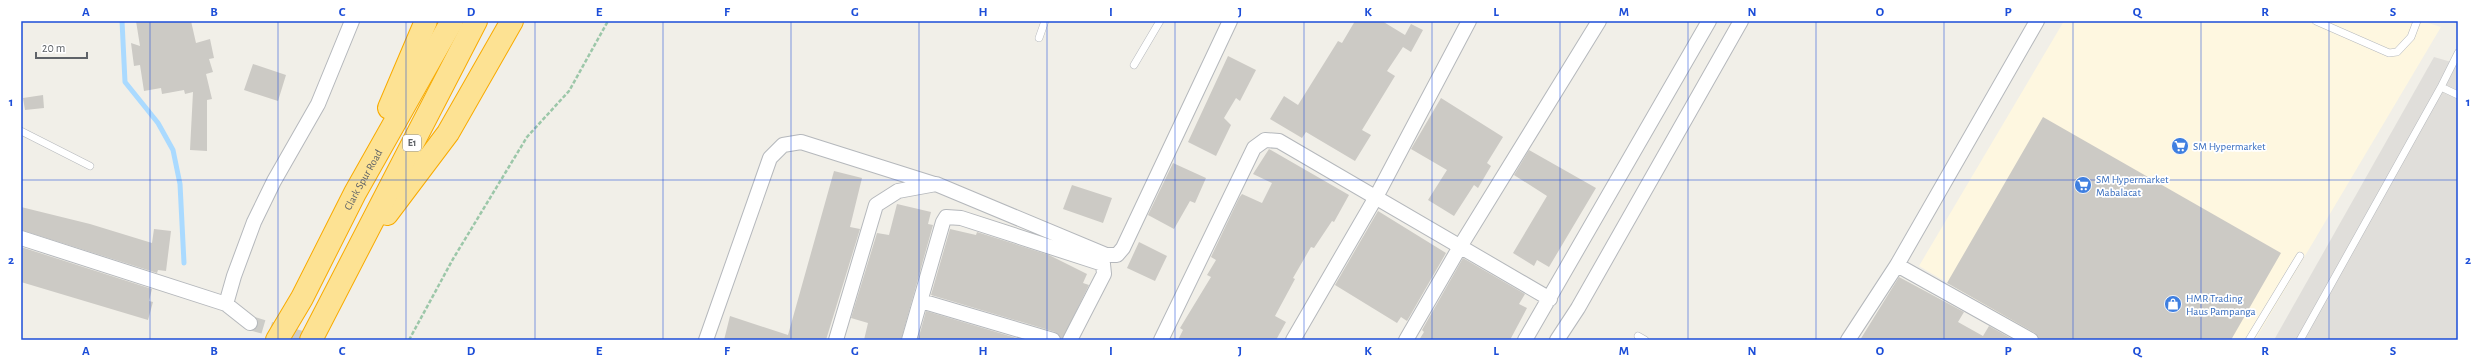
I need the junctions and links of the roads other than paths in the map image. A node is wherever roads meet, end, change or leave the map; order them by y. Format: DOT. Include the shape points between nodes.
graph roads {
  1 [pos="352,21"];
  2 [pos="426,21"];
  3 [pos="452,21"];
  4 [pos="476,21"];
  5 [pos="512,21"];
  6 [pos="1045,21"];
  7 [pos="1160,21"];
  8 [pos="1230,21"];
  9 [pos="1469,21"];
  10 [pos="1599,21"];
  11 [pos="1709,21"];
  12 [pos="1741,21"];
  13 [pos="2037,21"];
  14 [pos="2316,21"];
  15 [pos="2417,21"];
  16 [pos="1039,38"];
  17 [pos="2458,53"];
  18 [pos="1134,65"];
  19 [pos="2441,86"];
  20 [pos="2458,95"];
  21 [pos="21,132"];
  22 [pos="90,166"];
  23 [pos="936,184"];
  24 [pos="355,193"];
  25 [pos="1376,197"];
  26 [pos="21,238"];
  27 [pos="1461,245"];
  28 [pos="2300,256"];
  29 [pos="1897,265"];
  30 [pos="348,266"];
  31 [pos="1550,298"];
  32 [pos="920,301"];
  33 [pos="226,304"];
  34 [pos="250,323"];
  35 [pos="1638,336"];
  36 [pos="277,340"];
  37 [pos="310,340"];
  38 [pos="706,340"];
  39 [pos="836,340"];
  40 [pos="909,340"];
  41 [pos="1053,340"];
  42 [pos="1070,340"];
  43 [pos="1161,340"];
  44 [pos="1293,340"];
  45 [pos="1406,340"];
  46 [pos="1525,340"];
  47 [pos="1557,340"];
  48 [pos="1645,340"];
  49 [pos="1848,340"];
  50 [pos="2031,340"];
  51 [pos="2249,340"];
  52 [pos="2300,340"];
  1 -- 33 [label="street" via="318,104 254,222"];
  2 -- 24 [label="highway"];
  3 -- 24 [label="highway, Clark Spur Road / E1"];
  4 -- 30 [label="highway, E1"];
  5 -- 30 [label="highway" via="448,133"];
  6 -- 16 [label="lane"];
  7 -- 18 [label="lane"];
  8 -- 23 [label="street" via="1123,248 1116,255 1106,256"];
  9 -- 25 [label="street"];
  10 -- 27 [label="street"];
  11 -- 31 [label="street"];
  12 -- 47 [label="street" via="1578,308"];
  13 -- 29 [label="street"];
  14 -- 15 [label="lane" via="2389,53 2397,52 2411,36"];
  17 -- 19 [label="lane"];
  19 -- 20 [label="lane"];
  19 -- 52 [label="lane"];
  21 -- 22 [label="lane"];
  23 -- 38 [label="street" via="801,142 782,144 770,158"];
  23 -- 39 [label="street" via="898,191 876,205"];
  24 -- 36 [label="highway, Clark Spur Road / E1" via="302,298"];
  25 -- 27 [label="street"];
  25 -- 43 [label="street" via="1279,141 1265,140 1259,143 1254,148"];
  25 -- 44 [label="street"];
  26 -- 33 [label="street"];
  27 -- 31 [label="street"];
  27 -- 45 [label="street"];
  28 -- 51 [label="lane"];
  29 -- 49 [label="street"];
  29 -- 50 [label="street"];
  30 -- 37 [label="highway, E1"];
  31 -- 46 [label="street"];
  32 -- 40 [label="street"];
  32 -- 41 [label="street"];
  32 -- 42 [label="street" via="943,222 946,217 961,218 1103,264 1104,274"];
  33 -- 34 [label="street"];
  35 -- 48 [label="lane"];
}
